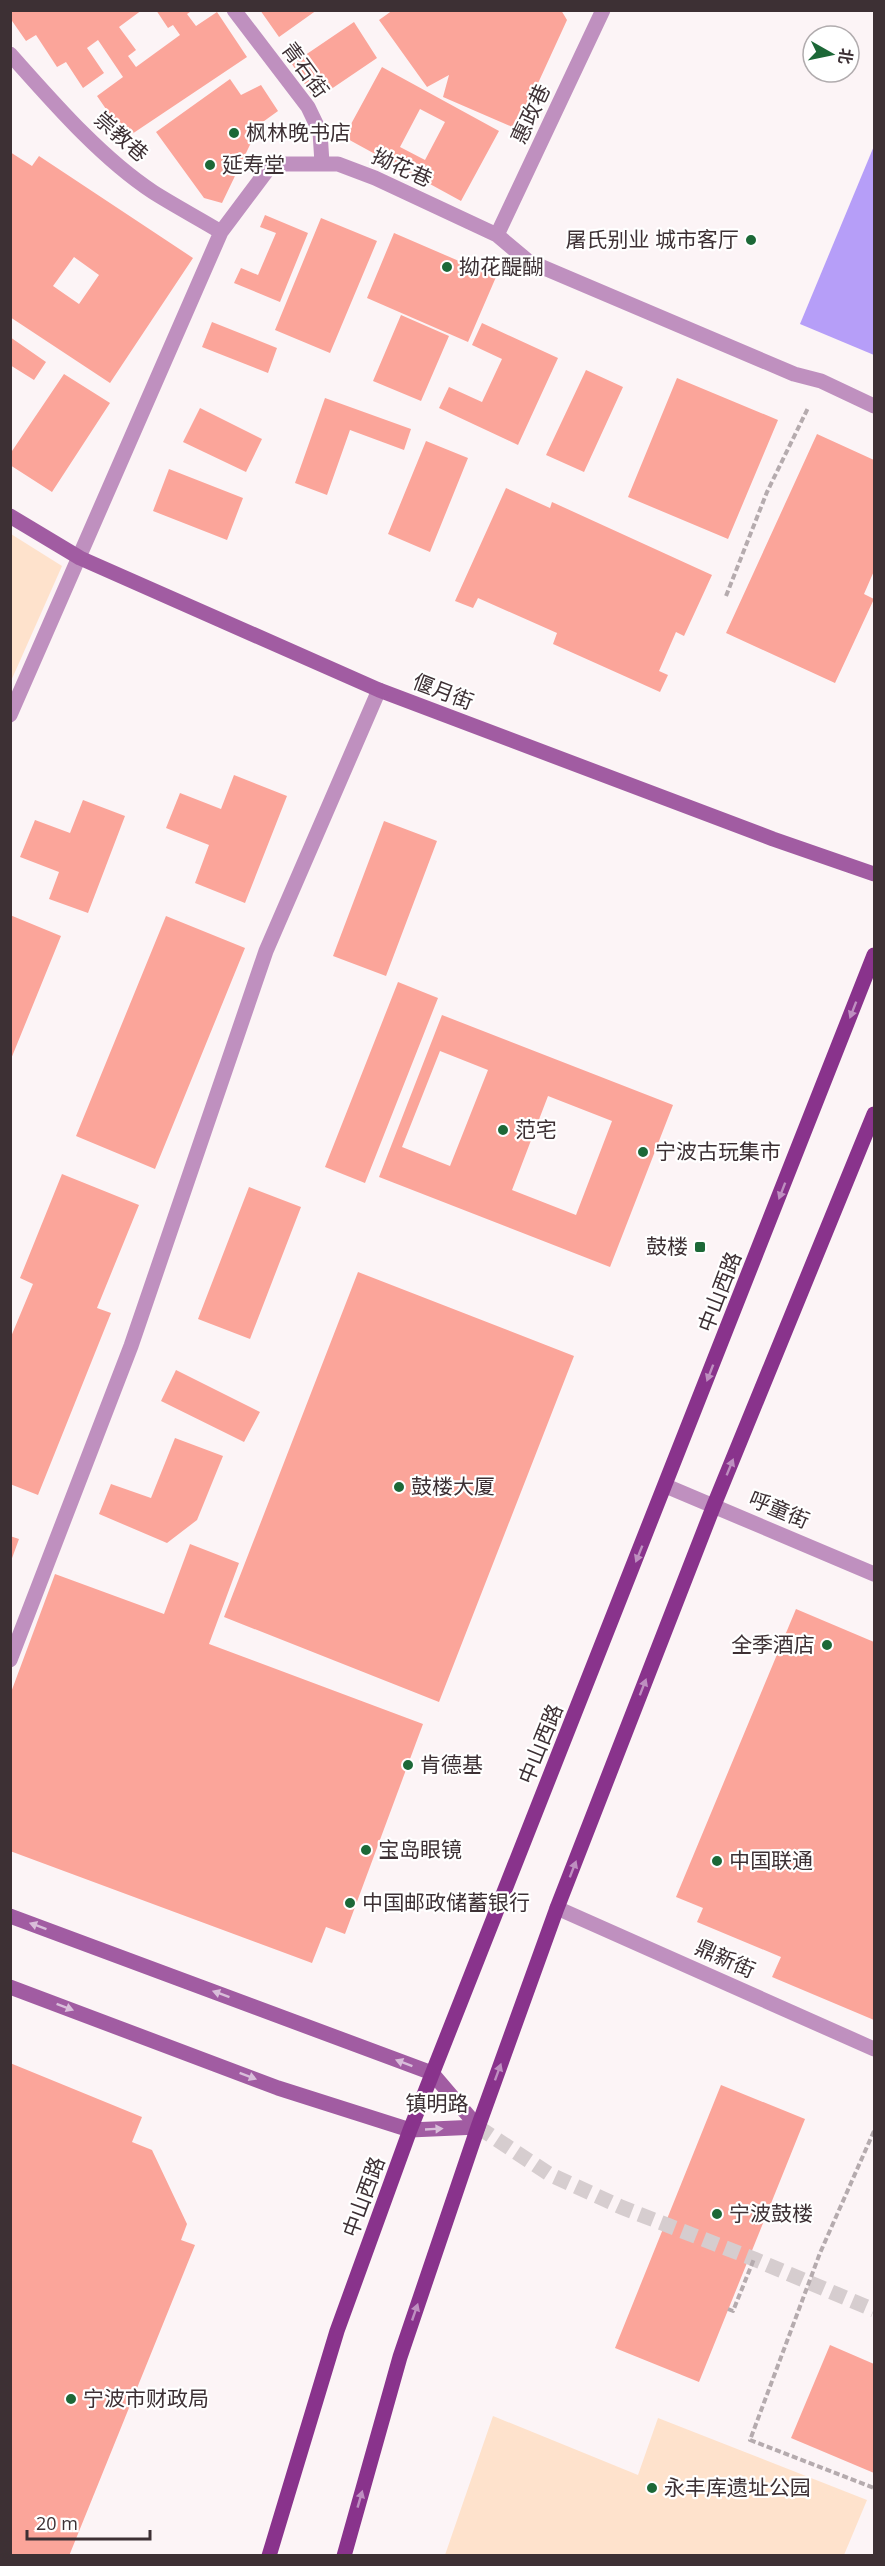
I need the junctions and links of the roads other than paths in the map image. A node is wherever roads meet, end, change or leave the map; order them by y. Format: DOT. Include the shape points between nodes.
graph roads {
  1 [pos="234,10"];
  2 [pos="603,10"];
  3 [pos="10,54"];
  4 [pos="322,163"];
  5 [pos="221,232"];
  6 [pos="497,235"];
  7 [pos="874,406"];
  8 [pos="10,516"];
  9 [pos="80,558"];
  10 [pos="379,690"];
  11 [pos="10,715"];
  12 [pos="874,874"];
  13 [pos="874,956"];
  14 [pos="874,1114"];
  15 [pos="666,1486"];
  16 [pos="714,1505"];
  17 [pos="874,1574"];
  18 [pos="10,1660"];
  19 [pos="558,1908"];
  20 [pos="10,1916"];
  21 [pos="10,1987"];
  22 [pos="874,2049"];
  23 [pos="432,2073"];
  24 [pos="478,2127"];
  25 [pos="410,2130"];
  26 [pos="269,2556"];
  27 [pos="344,2556"];
  1 -- 4 [label="street, 青石街" via="308,107 320,132"];
  2 -- 6 [label="street, 惠政巷"];
  3 -- 5 [label="street, 崇教巷" via="98,146 152,191"];
  4 -- 5 [label="street, 拗花巷" via="272,164"];
  4 -- 6 [label="street, 拗花巷" via="338,164 375,178"];
  5 -- 9 [label="street, 拗花巷"];
  6 -- 7 [label="street, 拗花巷" via="528,261"];
  8 -- 9 [label="main road, 偃月街"];
  9 -- 10 [label="main road, 偃月街"];
  9 -- 11 [label="street, 拗花巷"];
  10 -- 12 [label="main road, 偃月街"];
  10 -- 18 [label="street" via="266,951 132,1346"];
  13 -- 15 [label="main road, 中山西路, one-way"];
  16 -- 14 [label="main road, one-way"];
  15 -- 16 [label="street, 呼童街"];
  15 -- 23 [label="main road, 中山西路, one-way"];
  16 -- 17 [label="street, 呼童街"];
  19 -- 16 [label="main road, one-way"];
  19 -- 22 [label="street, 鼎新街"];
  24 -- 19 [label="main road, one-way"];
  23 -- 20 [label="main road, 镇明路, one-way"];
  21 -- 25 [label="main road, 镇明路, one-way" via="278,2088"];
  23 -- 24 [label="main road, 镇明路"];
  23 -- 25 [label="main road, 中山西路"];
  25 -- 24 [label="main road, 镇明路, one-way"];
  27 -- 24 [label="main road, one-way" via="400,2357"];
  25 -- 26 [label="main road, 中山西路" via="337,2331"];
}
